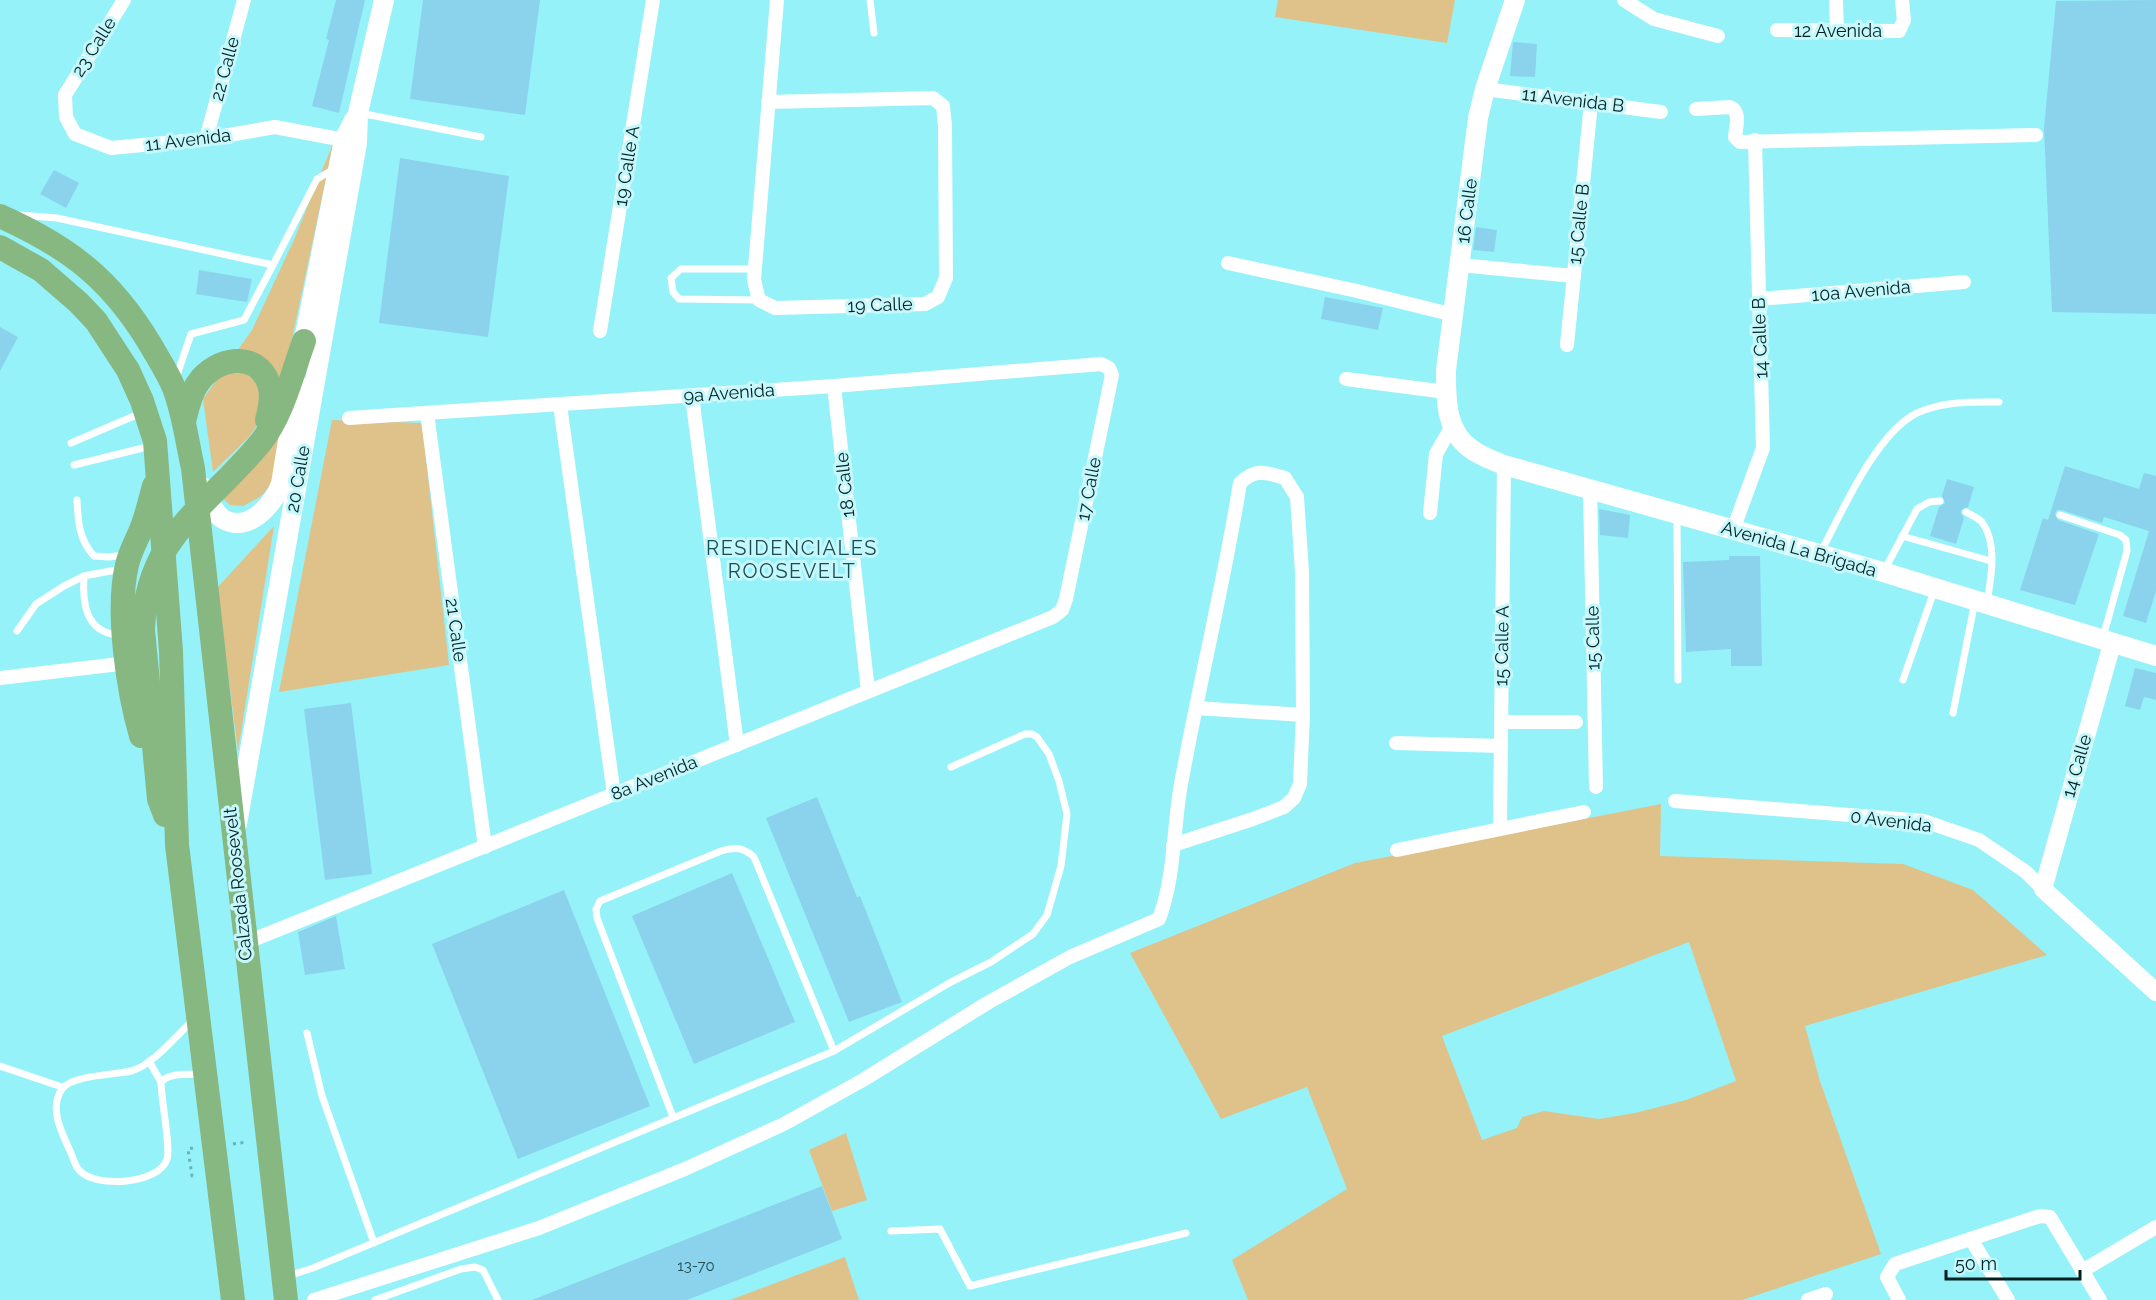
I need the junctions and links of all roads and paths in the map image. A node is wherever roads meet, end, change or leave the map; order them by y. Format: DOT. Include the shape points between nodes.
graph roads {
  1 [pos="124,0"];
  2 [pos="244,0"];
  3 [pos="384,0"];
  4 [pos="653,0"];
  5 [pos="777,0"];
  6 [pos="870,0"];
  7 [pos="1515,0"];
  8 [pos="1624,0"];
  9 [pos="1836,0"];
  10 [pos="1902,0"];
  11 [pos="1777,30"];
  12 [pos="1837,32"];
  13 [pos="874,33"];
  14 [pos="1718,36"];
  15 [pos="1485,89"];
  16 [pos="65,95"];
  17 [pos="768,102"];
  18 [pos="1591,103"];
  19 [pos="1696,109"];
  20 [pos="1661,112"];
  21 [pos="358,113"];
  22 [pos="2036,135"];
  23 [pos="481,137"];
  24 [pos="206,139"];
  25 [pos="344,140"];
  26 [pos="1755,140"];
  27 [pos="338,166"];
  28 [pos="0,215"];
  29 [pos="0,247"];
  30 [pos="1228,263"];
  31 [pos="1460,265"];
  32 [pos="273,266"];
  33 [pos="755,269"];
  34 [pos="1574,276"];
  35 [pos="1964,282"];
  36 [pos="1759,299"];
  37 [pos="759,300"];
  38 [pos="1454,315"];
  39 [pos="600,331"];
  40 [pos="304,341"];
  41 [pos="1567,345"];
  42 [pos="1109,368"];
  43 [pos="1346,378"];
  44 [pos="834,386"];
  45 [pos="173,387"];
  46 [pos="1446,392"];
  47 [pos="692,396"];
  48 [pos="1999,402"];
  49 [pos="560,405"];
  50 [pos="146,411"];
  51 [pos="427,413"];
  52 [pos="349,418"];
  53 [pos="184,422"];
  54 [pos="1452,426"];
  55 [pos="71,443"];
  56 [pos="258,444"];
  57 [pos="156,445"];
  58 [pos="74,465"];
  59 [pos="1504,465"];
  60 [pos="192,468"];
  61 [pos="157,476"];
  62 [pos="1590,490"];
  63 [pos="77,500"];
  64 [pos="1941,501"];
  65 [pos="1966,512"];
  66 [pos="1430,513"];
  67 [pos="1677,514"];
  68 [pos="2060,515"];
  69 [pos="1733,530"];
  70 [pos="1902,536"];
  71 [pos="1820,554"];
  72 [pos="128,561"];
  73 [pos="1991,561"];
  74 [pos="1883,572"];
  75 [pos="84,576"];
  76 [pos="1935,589"];
  77 [pos="1981,603"];
  78 [pos="1062,610"];
  79 [pos="17,631"];
  80 [pos="124,635"];
  81 [pos="2107,642"];
  82 [pos="2156,657"];
  83 [pos="128,663"];
  84 [pos="0,678"];
  85 [pos="1678,680"];
  86 [pos="1903,680"];
  87 [pos="868,691"];
  88 [pos="1196,708"];
  89 [pos="1953,713"];
  90 [pos="1303,715"];
  91 [pos="1501,722"];
  92 [pos="1576,722"];
  93 [pos="1396,743"];
  94 [pos="737,745"];
  95 [pos="1501,746"];
  96 [pos="951,767"];
  97 [pos="1596,787"];
  98 [pos="614,795"];
  99 [pos="159,799"];
  100 [pos="1675,801"];
  101 [pos="1584,812"];
  102 [pos="1500,828"];
  103 [pos="234,844"];
  104 [pos="177,845"];
  105 [pos="1173,845"];
  106 [pos="485,847"];
  107 [pos="1397,850"];
  108 [pos="2043,888"];
  109 [pos="245,943"];
  110 [pos="2156,992"];
  111 [pos="198,1015"];
  112 [pos="307,1033"];
  113 [pos="834,1051"];
  114 [pos="149,1061"];
  115 [pos="0,1066"];
  116 [pos="205,1074"];
  117 [pos="161,1082"];
  118 [pos="62,1087"];
  119 [pos="673,1117"];
  120 [pos="256,1141"];
  121 [pos="233,1143"];
  122 [pos="199,1148"];
  123 [pos="192,1176"];
  124 [pos="219,1188"];
  125 [pos="2156,1227"];
  126 [pos="891,1231"];
  127 [pos="1186,1233"];
  128 [pos="1971,1239"];
  129 [pos="374,1243"];
  130 [pos="2082,1271"];
  131 [pos="284,1289"];
  132 [pos="1826,1294"];
  133 [pos="233,1300"];
  134 [pos="247,1300"];
  135 [pos="314,1300"];
  136 [pos="375,1300"];
  137 [pos="498,1300"];
  138 [pos="1808,1300"];
  139 [pos="1899,1300"];
  140 [pos="2008,1300"];
  141 [pos="2100,1300"];
  1 -- 16 [label="street, 23 Calle"];
  2 -- 24 [label="street, 22 Calle"];
  3 -- 21 [label="main road, 20 Calle"];
  4 -- 39 [label="street, 19 Calle A"];
  5 -- 17 [label="street"];
  6 -- 13 [label="lane"];
  7 -- 15 [label="main road, 16 Calle"];
  8 -- 14 [label="street" via="1654,19"];
  9 -- 12 [label="street"];
  10 -- 12 [label="street, 12 Avenida" via="1904,20 1899,31"];
  11 -- 12 [label="street, 12 Avenida"];
  15 -- 18 [label="street, 11 Avenida B"];
  15 -- 31 [label="main road, 16 Calle"];
  16 -- 24 [label="street, 11 Avenida" via="66,117 75,134 111,148"];
  17 -- 33 [label="street"];
  17 -- 37 [label="street, 19 Calle" via="933,98 943,106 946,278 938,297 925,304 775,308"];
  18 -- 20 [label="street, 11 Avenida B"];
  18 -- 34 [label="street, 15 Calle B"];
  19 -- 26 [label="street" via="1734,109 1736,140"];
  21 -- 23 [label="lane"];
  21 -- 25 [label="main road, 20 Calle"];
  21 -- 103 [label="main road, 20 Calle" via="355,154"];
  22 -- 26 [label="street"];
  24 -- 25 [label="street, 11 Avenida" via="275,127"];
  25 -- 27 [label="main road, 20 Calle"];
  26 -- 36 [label="street, 14 Calle B"];
  27 -- 32 [label="lane" via="317,179"];
  27 -- 40 [label="main road, 20 Calle"];
  28 -- 32 [label="lane" via="57,218"];
  28 -- 45 [label="highway, Calzada Roosevelt" via="70,255 100,278 134,317"];
  29 -- 50 [label="highway" via="41,270 90,315 128,370"];
  30 -- 38 [label="street"];
  31 -- 34 [label="street"];
  31 -- 38 [label="main road, 16 Calle"];
  32 -- 45 [label="lane" via="244,320 191,334"];
  33 -- 37 [label="street"];
  33 -- 37 [label="lane" via="681,268 671,278 673,292 679,299"];
  34 -- 41 [label="street, 15 Calle B"];
  35 -- 36 [label="street, 10a Avenida"];
  36 -- 69 [label="street, 14 Calle B" via="1763,447"];
  38 -- 46 [label="main road, 16 Calle"];
  40 -- 56 [label="highway" via="285,396"];
  40 -- 60 [label="main road, 20 Calle" via="281,484 275,499 245,522 224,520"];
  42 -- 44 [label="street, 9a Avenida" via="1101,364"];
  42 -- 78 [label="street, 17 Calle" via="1112,375"];
  43 -- 46 [label="street"];
  44 -- 47 [label="street, 9a Avenida"];
  44 -- 87 [label="street, 18 Calle"];
  45 -- 53 [label="highway, Calzada Roosevelt"];
  46 -- 54 [label="main road, 16 Calle"];
  47 -- 49 [label="street, 9a Avenida"];
  47 -- 94 [label="street"];
  48 -- 71 [label="lane" via="1938,406 1916,414 1894,429"];
  49 -- 51 [label="street, 9a Avenida"];
  49 -- 98 [label="street"];
  50 -- 55 [label="lane"];
  50 -- 57 [label="highway"];
  51 -- 52 [label="street, 9a Avenida"];
  51 -- 106 [label="street, 21 Calle"];
  53 -- 56 [label="highway" via="193,392 203,377 218,364 244,361 259,369 271,392"];
  53 -- 60 [label="highway, Calzada Roosevelt"];
  54 -- 59 [label="main road, Avenida La Brigada" via="1473,451"];
  54 -- 66 [label="street" via="1436,454"];
  56 -- 99 [label="highway" via="171,539 152,576 143,630"];
  57 -- 58 [label="lane"];
  57 -- 61 [label="highway"];
  59 -- 62 [label="main road, Avenida La Brigada"];
  59 -- 91 [label="street, 15 Calle A"];
  60 -- 103 [label="highway, Calzada Roosevelt"];
  61 -- 72 [label="highway"];
  61 -- 104 [label="highway" via="171,651"];
  62 -- 67 [label="main road, Avenida La Brigada"];
  62 -- 97 [label="street, 15 Calle"];
  63 -- 72 [label="lane" via="85,546 94,555"];
  64 -- 70 [label="lane" via="1917,509"];
  65 -- 73 [label="lane" via="1981,520 1988,534"];
  67 -- 69 [label="main road, Avenida La Brigada"];
  67 -- 85 [label="lane"];
  68 -- 81 [label="lane" via="2126,540"];
  69 -- 71 [label="main road, Avenida La Brigada"];
  70 -- 73 [label="lane"];
  70 -- 74 [label="lane"];
  71 -- 74 [label="main road, Avenida La Brigada"];
  72 -- 75 [label="lane"];
  72 -- 80 [label="highway" via="123,592"];
  73 -- 77 [label="lane"];
  74 -- 76 [label="main road, Avenida La Brigada"];
  75 -- 79 [label="lane" via="36,604"];
  75 -- 80 [label="lane" via="87,610 97,629"];
  76 -- 77 [label="main road, Avenida La Brigada"];
  76 -- 86 [label="lane"];
  77 -- 81 [label="main road, Avenida La Brigada"];
  77 -- 89 [label="lane"];
  78 -- 87 [label="street, 8a Avenida"];
  80 -- 83 [label="highway"];
  81 -- 82 [label="main road, Avenida La Brigada"];
  81 -- 108 [label="street, 14 Calle"];
  83 -- 84 [label="street"];
  83 -- 99 [label="highway" via="134,713"];
  87 -- 94 [label="street, 8a Avenida"];
  88 -- 90 [label="street"];
  88 -- 90 [label="street" via="1240,483 1250,474 1265,472 1286,478 1297,497"];
  88 -- 105 [label="street"];
  90 -- 105 [label="street" via="1299,784 1294,798 1284,807"];
  91 -- 92 [label="street"];
  91 -- 95 [label="street, 15 Calle A"];
  93 -- 95 [label="street"];
  94 -- 98 [label="street, 8a Avenida"];
  95 -- 102 [label="street, 15 Calle A"];
  96 -- 113 [label="lane" via="1025,734 1037,737 1043,746 1059,781 1067,814 1061,866 1047,915 1033,934 991,962"];
  98 -- 106 [label="street, 8a Avenida"];
  99 -- 104 [label="highway"];
  100 -- 108 [label="street, 0 Avenida" via="1924,821 1979,840"];
  101 -- 102 [label="street"];
  102 -- 107 [label="street"];
  103 -- 109 [label="highway, Calzada Roosevelt"];
  104 -- 111 [label="highway"];
  105 -- 135 [label="street" via="1159,920 1070,957 784,1124 686,1169 539,1228"];
  106 -- 109 [label="street, 8a Avenida"];
  108 -- 110 [label="street, 0 Avenida"];
  109 -- 131 [label="highway, Calzada Roosevelt"];
  111 -- 114 [label="lane"];
  111 -- 116 [label="highway"];
  112 -- 129 [label="lane" via="322,1096"];
  113 -- 119 [label="lane"];
  113 -- 119 [label="lane" via="754,857 745,849 721,850 600,902 596,909"];
  114 -- 117 [label="lane"];
  114 -- 118 [label="lane" via="134,1071 74,1080"];
  115 -- 118 [label="lane"];
  116 -- 117 [label="lane" via="171,1076"];
  116 -- 124 [label="highway"];
  117 -- 118 [label="lane" via="168,1158 161,1170 151,1176 105,1183 79,1170 58,1124 57,1101"];
  119 -- 129 [label="lane"];
  120 -- 121 [label="path"];
  122 -- 123 [label="path" via="188,1149"];
  124 -- 133 [label="highway"];
  124 -- 134 [label="highway" via="240,1244"];
  125 -- 130 [label="street"];
  126 -- 127 [label="lane" via="940,1229 970,1286"];
  128 -- 130 [label="street" via="2040,1216 2050,1217"];
  128 -- 139 [label="street" via="1895,1264 1887,1277"];
  128 -- 140 [label="street"];
  129 -- 131 [label="lane" via="314,1268"];
  130 -- 141 [label="street"];
  132 -- 138 [label="street"];
  136 -- 137 [label="lane" via="475,1267 483,1270"];
}
